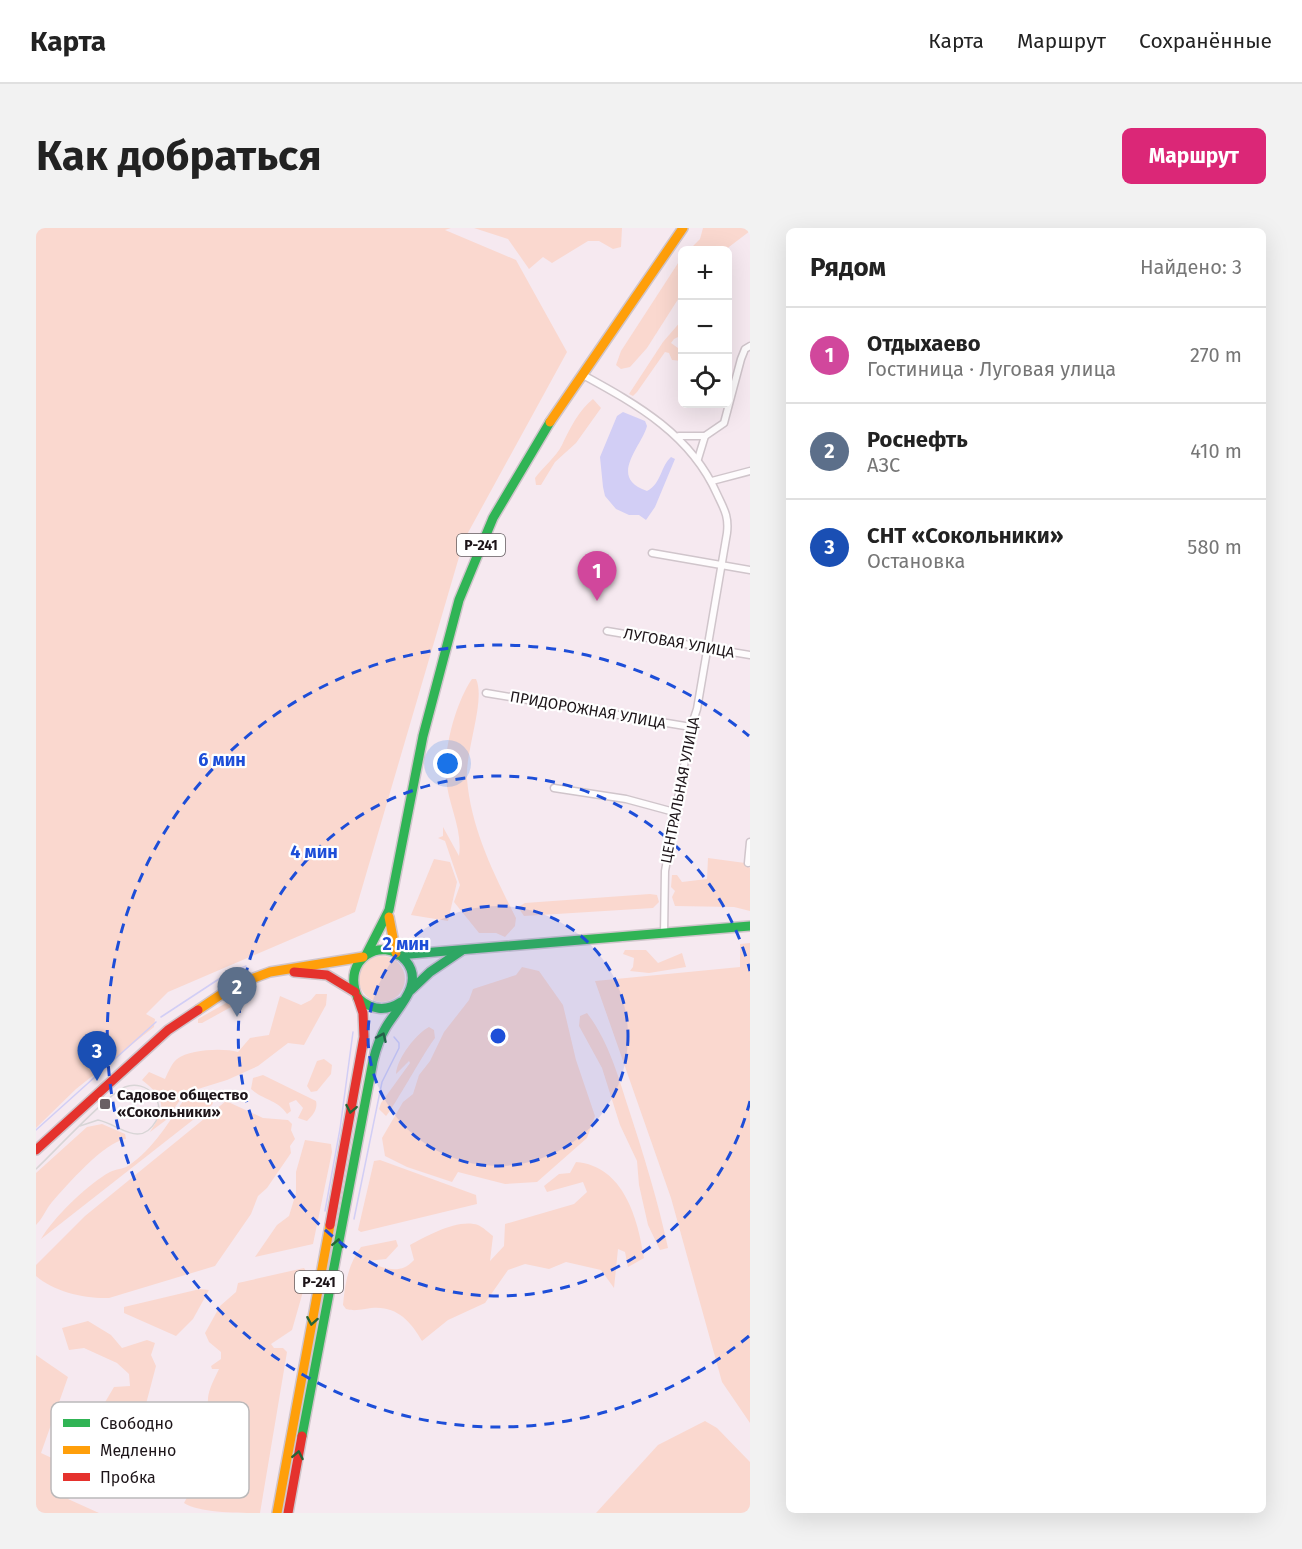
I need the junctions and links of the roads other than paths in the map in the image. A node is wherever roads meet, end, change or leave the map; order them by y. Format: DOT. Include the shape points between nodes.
graph roads {
  1 [pos="683,228"];
  2 [pos="749,344"];
  3 [pos="583,375"];
  4 [pos="679,436"];
  5 [pos="705,436"];
  6 [pos="698,459"];
  7 [pos="750,471"];
  8 [pos="712,481"];
  9 [pos="652,553"];
  10 [pos="721,564"];
  11 [pos="750,570"];
  12 [pos="607,631"];
  13 [pos="706,647"];
  14 [pos="750,655"];
  15 [pos="486,693"];
  16 [pos="691,727"];
  17 [pos="554,788"];
  18 [pos="674,812"];
  19 [pos="750,843"];
  20 [pos="748,863"];
  21 [pos="389,910"];
  22 [pos="750,926"];
  23 [pos="664,934"];
  24 [pos="462,951"];
  25 [pos="397,954"];
  26 [pos="365,956"];
  27 [pos="270,972"];
  28 [pos="356,994"];
  29 [pos="407,996"];
  30 [pos="36,1150"];
  31 [pos="277,1513"];
  32 [pos="288,1513"];
  1 -- 3 [label="main road, Р-241"];
  2 -- 5 [label="street" via="741,359 724,423"];
  3 -- 4 [label="street"];
  3 -- 21 [label="main road, Р-241" via="512,480 459,600 423,736"];
  4 -- 5 [label="street"];
  4 -- 6 [label="street, ЦЕНТРАЛЬНАЯ УЛИЦА"];
  5 -- 6 [label="street"];
  6 -- 8 [label="street, ЦЕНТРАЛЬНАЯ УЛИЦА"];
  7 -- 8 [label="street"];
  8 -- 10 [label="street, ЦЕНТРАЛЬНАЯ УЛИЦА" via="728,512"];
  9 -- 10 [label="street"];
  10 -- 11 [label="street"];
  10 -- 13 [label="street, ЦЕНТРАЛЬНАЯ УЛИЦА"];
  12 -- 13 [label="street, ЛУГОВАЯ УЛИЦА"];
  13 -- 14 [label="street, ЛУГОВАЯ УЛИЦА"];
  13 -- 16 [label="street, ЦЕНТРАЛЬНАЯ УЛИЦА"];
  15 -- 16 [label="street, ПРИДОРОЖНАЯ УЛИЦА"];
  16 -- 18 [label="street, ЦЕНТРАЛЬНАЯ УЛИЦА"];
  17 -- 18 [label="street"];
  18 -- 23 [label="street, ЦЕНТРАЛЬНАЯ УЛИЦА" via="664,871"];
  19 -- 20 [label="street"];
  21 -- 25 [label="main road, Р-241"];
  21 -- 26 [label="main road, Р-241"];
  22 -- 23 [label="main road"];
  23 -- 24 [label="main road"];
  24 -- 25 [label="main road"];
  24 -- 29 [label="main road" via="430,972"];
  25 -- 26 [label="main road" via="381,950"];
  25 -- 29 [label="main road, Р-241" via="409,966"];
  26 -- 27 [label="main road"];
  26 -- 28 [label="main road, Р-241" via="353,973"];
  27 -- 28 [label="main road" via="323,972"];
  27 -- 30 [label="main road" via="236,985 168,1030"];
  28 -- 29 [label="main road" via="369,1006 384,1010"];
  28 -- 31 [label="main road, Р-241, one-way" via="364,1023 362,1052"];
  32 -- 29 [label="main road, Р-241, one-way" via="369,1078 385,1028"];
}
